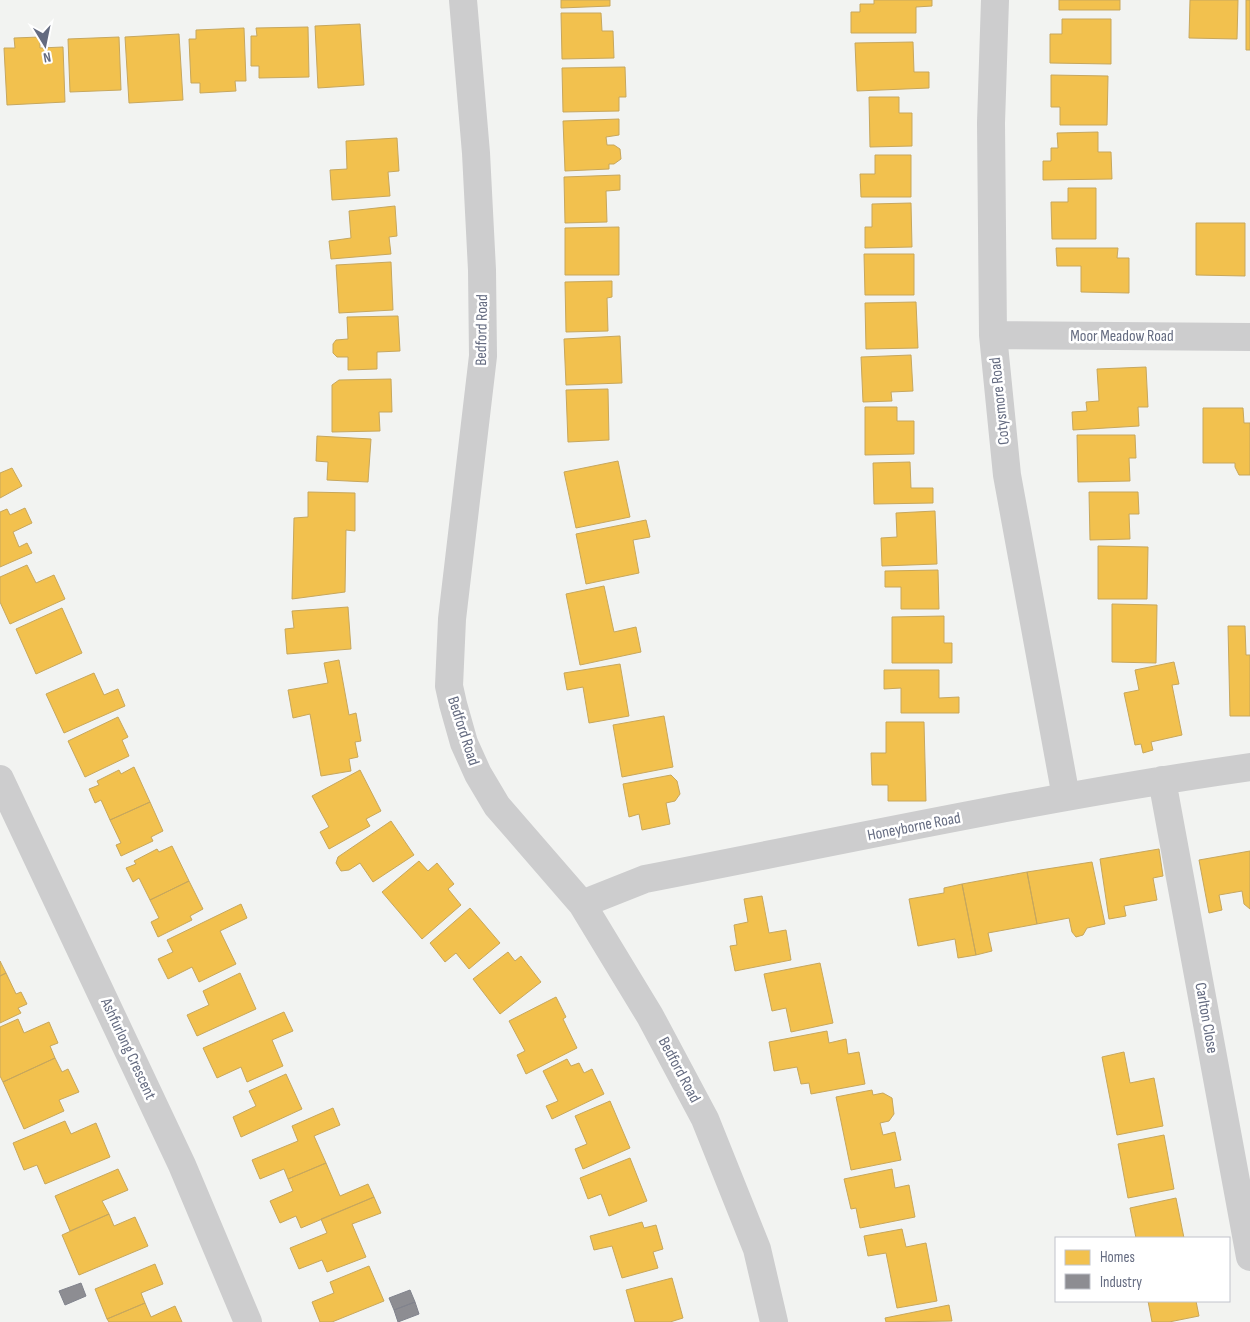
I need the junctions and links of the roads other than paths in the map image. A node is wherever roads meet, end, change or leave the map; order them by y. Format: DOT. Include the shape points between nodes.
graph roads {
  1 [pos="463,0"];
  2 [pos="995,0"];
  3 [pos="993,335"];
  4 [pos="1250,337"];
  5 [pos="1250,768"];
  6 [pos="0,780"];
  7 [pos="1162,780"];
  8 [pos="1066,797"];
  9 [pos="582,904"];
  10 [pos="1250,1257"];
  11 [pos="248,1322"];
  12 [pos="774,1322"];
  1 -- 9 [label="street, Bedford Road" via="477,172 483,356 452,620 449,686 464,743 482,782 497,806"];
  2 -- 3 [label="street, Cotysmore Road" via="991,123"];
  3 -- 4 [label="street, Moor Meadow Road"];
  3 -- 8 [label="street, Cotysmore Road" via="1007,475"];
  5 -- 7 [label="street, Honeyborne Road"];
  6 -- 11 [label="street, Ashfurlong Crescent" via="182,1165"];
  7 -- 8 [label="street, Honeyborne Road"];
  7 -- 10 [label="street, Carlton Close"];
  8 -- 9 [label="street, Honeyborne Road" via="645,879"];
  9 -- 12 [label="street, Bedford Road" via="650,1016 705,1119 757,1249"];
}
